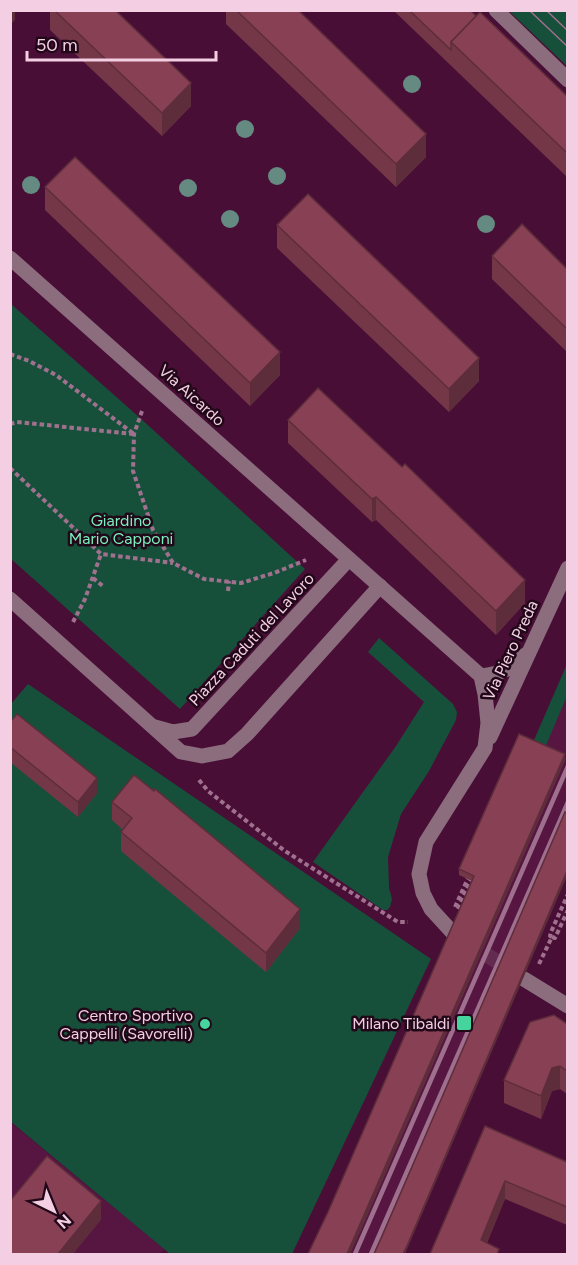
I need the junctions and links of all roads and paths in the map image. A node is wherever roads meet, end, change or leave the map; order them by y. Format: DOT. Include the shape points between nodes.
graph roads {
  1 [pos="496,10"];
  2 [pos="567,80"];
  3 [pos="10,258"];
  4 [pos="10,354"];
  5 [pos="142,411"];
  6 [pos="10,424"];
  7 [pos="134,434"];
  8 [pos="10,468"];
  9 [pos="101,554"];
  10 [pos="349,559"];
  11 [pos="306,560"];
  12 [pos="173,562"];
  13 [pos="567,568"];
  14 [pos="93,578"];
  15 [pos="229,581"];
  16 [pos="380,586"];
  17 [pos="104,587"];
  18 [pos="228,591"];
  19 [pos="10,599"];
  20 [pos="73,622"];
  21 [pos="531,648"];
  22 [pos="481,676"];
  23 [pos="154,727"];
  24 [pos="485,748"];
  25 [pos="199,780"];
  26 [pos="567,894"];
  27 [pos="456,909"];
  28 [pos="567,910"];
  29 [pos="408,922"];
  30 [pos="452,932"];
  31 [pos="552,937"];
  32 [pos="539,964"];
  33 [pos="524,979"];
  34 [pos="567,1006"];
  1 -- 2 [label="street"];
  3 -- 10 [label="street, Via Aicardo"];
  4 -- 7 [label="path" via="56,375"];
  5 -- 7 [label="path"];
  6 -- 7 [label="path"];
  7 -- 12 [label="path" via="133,471 153,530"];
  8 -- 9 [label="path"];
  9 -- 12 [label="path"];
  9 -- 14 [label="path"];
  10 -- 16 [label="street"];
  10 -- 23 [label="street, Piazza Caduti del Lavoro" via="192,729 173,732"];
  11 -- 15 [label="path" via="241,583"];
  12 -- 15 [label="path" via="204,579"];
  13 -- 21 [label="street, Via Piero Preda"];
  14 -- 17 [label="path"];
  14 -- 20 [label="path"];
  15 -- 18 [label="path"];
  16 -- 22 [label="street"];
  16 -- 23 [label="street" via="228,751 202,756 181,752"];
  19 -- 23 [label="street"];
  21 -- 22 [label="street" via="506,670"];
  21 -- 24 [label="street, Via Piero Preda"];
  22 -- 24 [label="street" via="488,723"];
  24 -- 30 [label="street" via="426,842 419,874 431,909"];
  25 -- 29 [label="path" via="285,851 398,922"];
  26 -- 31 [label="path"];
  27 -- 27 [label="path" via="463,898 475,867"];
  28 -- 31 [label="path" via="555,938"];
  31 -- 32 [label="path"];
  33 -- 34 [label="street"];
}
